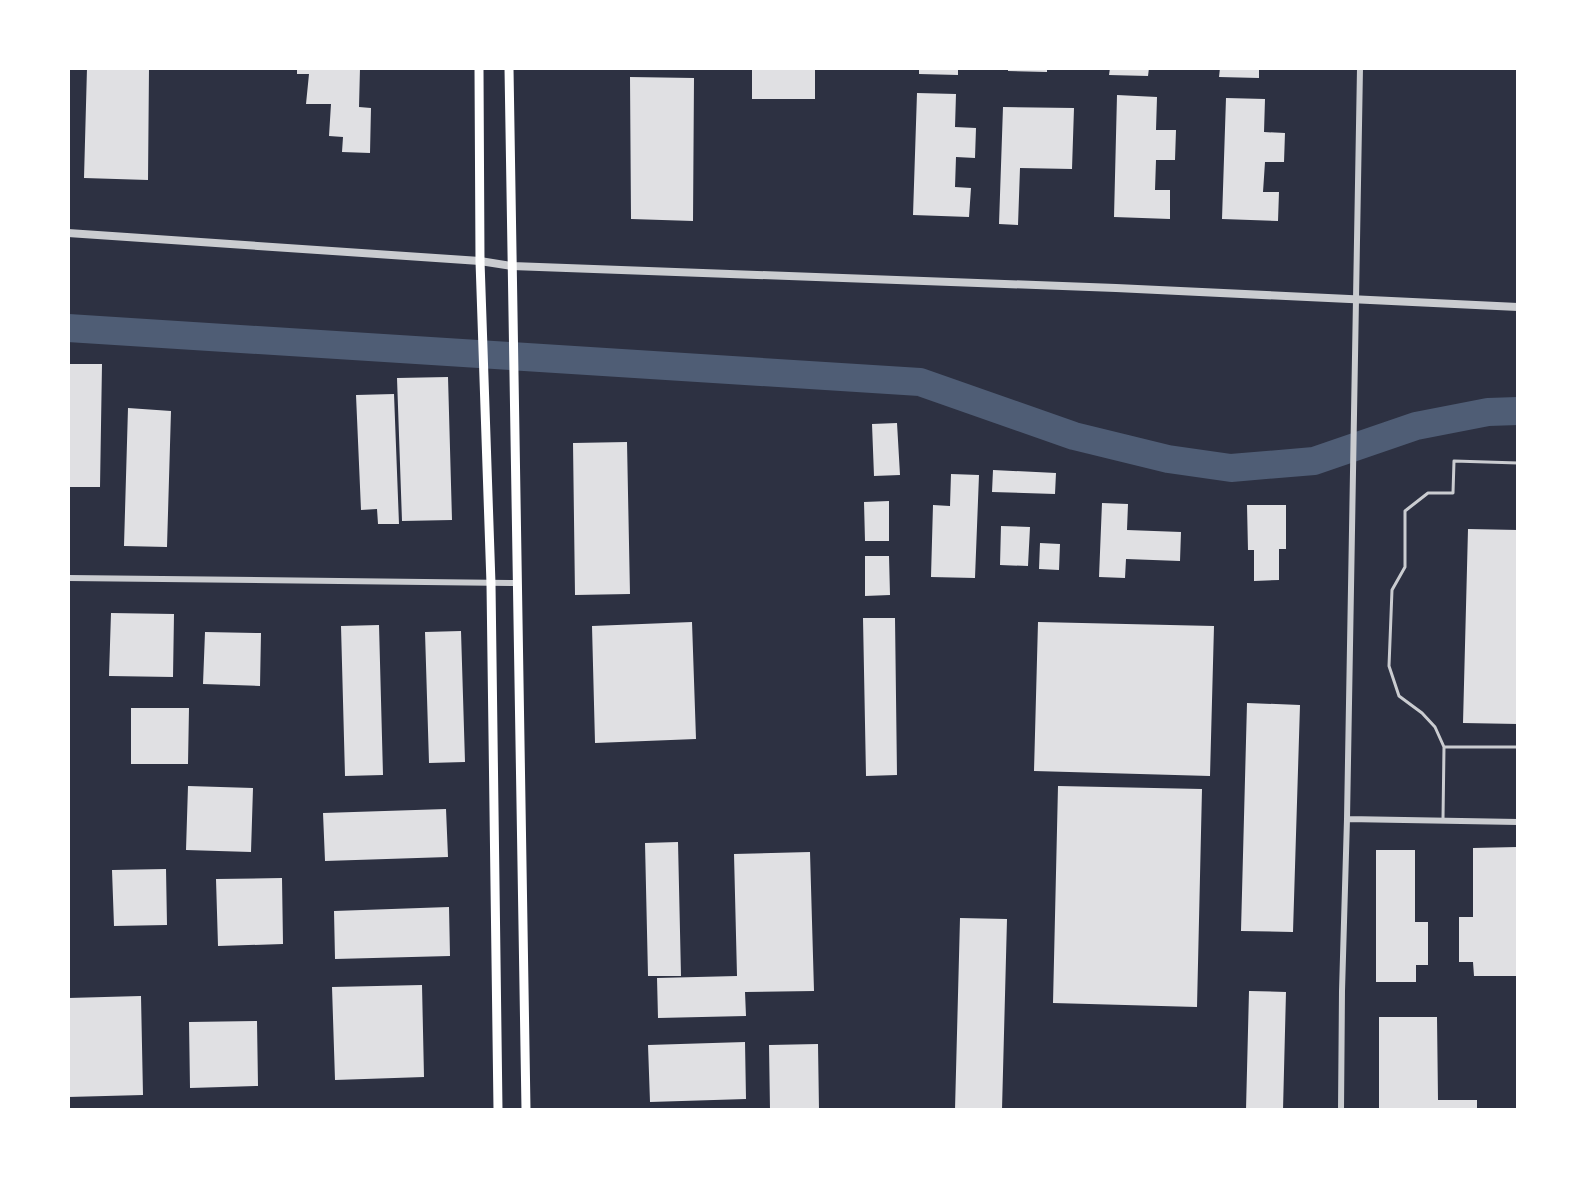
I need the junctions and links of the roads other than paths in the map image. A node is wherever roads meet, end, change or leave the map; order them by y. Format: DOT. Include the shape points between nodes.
graph roads {
  1 [pos="479,68"];
  2 [pos="509,68"];
  3 [pos="1360,68"];
  4 [pos="68,233"];
  5 [pos="480,261"];
  6 [pos="512,266"];
  7 [pos="1356,300"];
  8 [pos="1518,307"];
  9 [pos="1518,463"];
  10 [pos="68,578"];
  11 [pos="516,583"];
  12 [pos="491,584"];
  13 [pos="1444,747"];
  14 [pos="1518,747"];
  15 [pos="1347,819"];
  16 [pos="1443,820"];
  17 [pos="1518,822"];
  18 [pos="498,1110"];
  19 [pos="526,1110"];
  20 [pos="1341,1110"];
  1 -- 5 [label="main road"];
  2 -- 6 [label="main road"];
  3 -- 7 [label="street"];
  4 -- 5 [label="street"];
  5 -- 6 [label="street"];
  5 -- 12 [label="main road"];
  6 -- 7 [label="street"];
  6 -- 11 [label="main road"];
  7 -- 8 [label="street"];
  7 -- 15 [label="street"];
  9 -- 13 [label="lane" via="1454,461 1453,493 1428,493 1405,511 1405,567 1392,590 1389,666 1399,696 1435,727"];
  10 -- 12 [label="street"];
  11 -- 12 [label="street"];
  11 -- 19 [label="main road"];
  12 -- 18 [label="main road"];
  13 -- 14 [label="lane"];
  13 -- 16 [label="lane"];
  15 -- 16 [label="street"];
  15 -- 20 [label="street"];
  16 -- 17 [label="street"];
}
